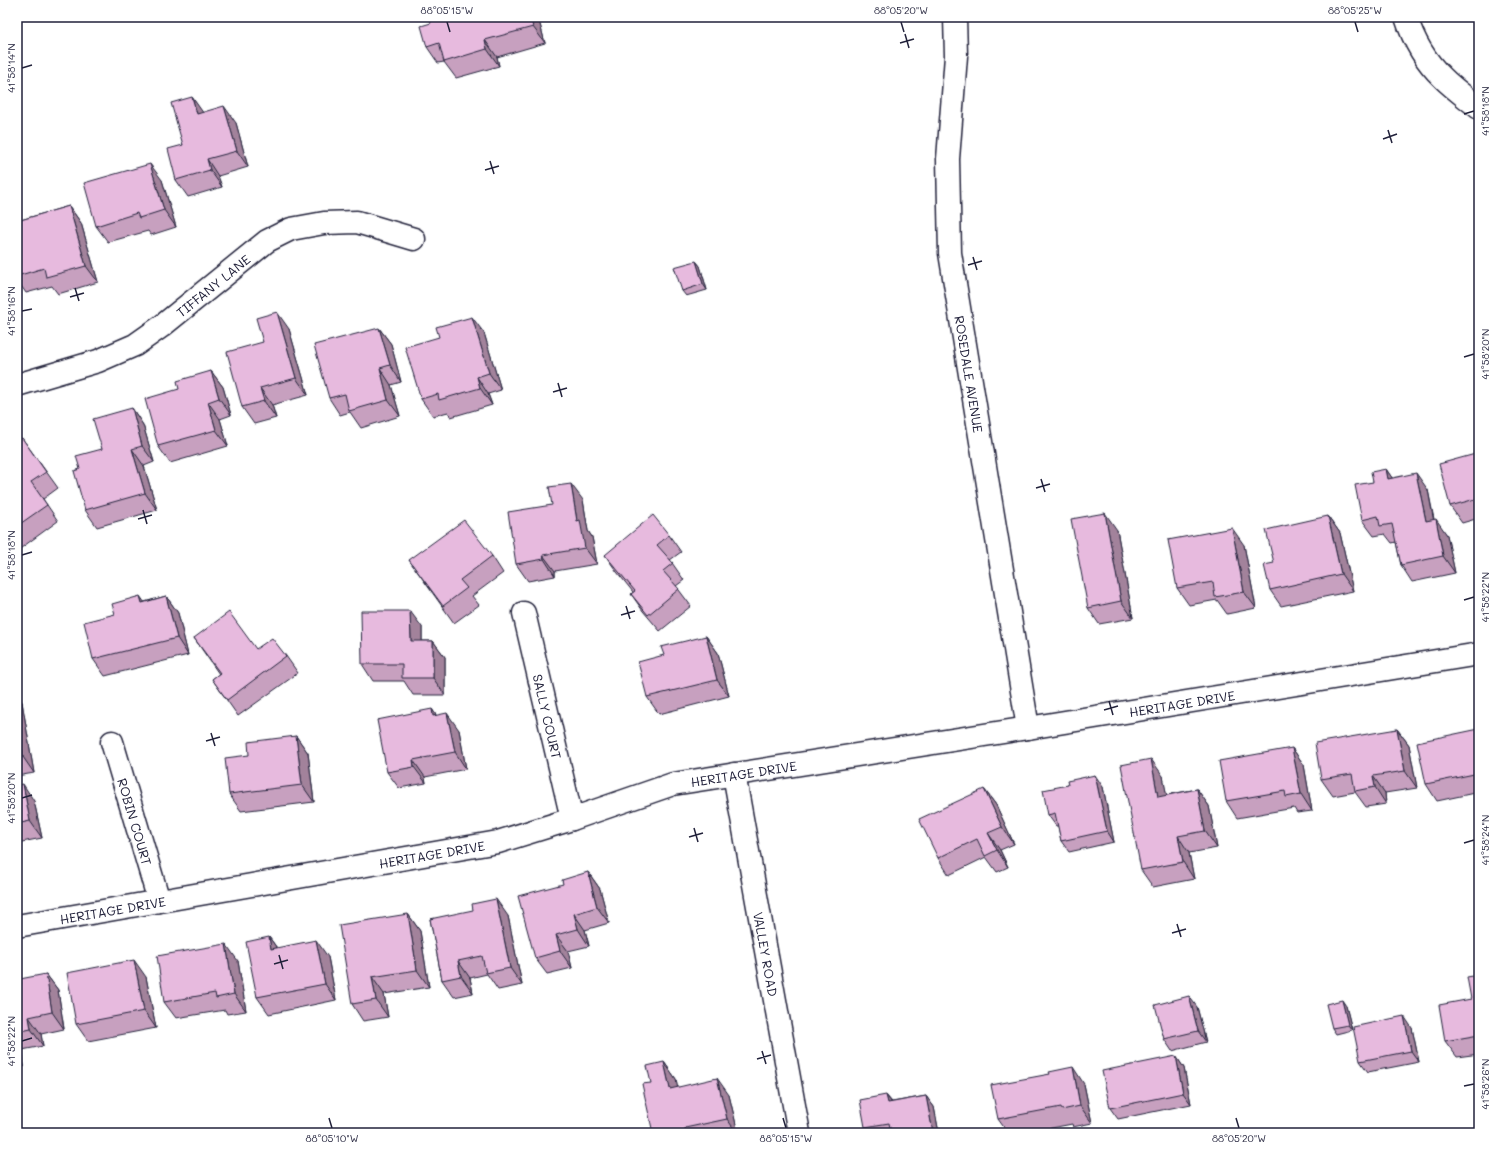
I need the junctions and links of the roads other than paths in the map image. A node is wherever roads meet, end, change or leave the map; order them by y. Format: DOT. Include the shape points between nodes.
graph roads {
  1 [pos="955,17"];
  2 [pos="1406,17"];
  3 [pos="1479,108"];
  4 [pos="414,239"];
  5 [pos="17,385"];
  6 [pos="524,613"];
  7 [pos="1479,654"];
  8 [pos="1028,728"];
  9 [pos="112,742"];
  10 [pos="734,774"];
  11 [pos="572,819"];
  12 [pos="158,901"];
  13 [pos="17,926"];
  14 [pos="799,1133"];
  1 -- 8 [label="street, ROSEDALE AVENUE" via="956,56 948,159 950,253"];
  2 -- 3 [label="street" via="1423,54 1442,78"];
  4 -- 5 [label="street, TIFFANY LANE" via="357,222 324,223 291,229 267,241 135,345 98,361"];
  6 -- 11 [label="street, SALLY COURT"];
  7 -- 8 [label="street, HERITAGE DRIVE"];
  8 -- 10 [label="street, HERITAGE DRIVE"];
  9 -- 12 [label="street, ROBIN COURT"];
  10 -- 11 [label="street, HERITAGE DRIVE" via="673,784"];
  10 -- 14 [label="street, VALLEY ROAD"];
  11 -- 12 [label="street, HERITAGE DRIVE" via="498,842"];
  12 -- 13 [label="street, HERITAGE DRIVE"];
}
